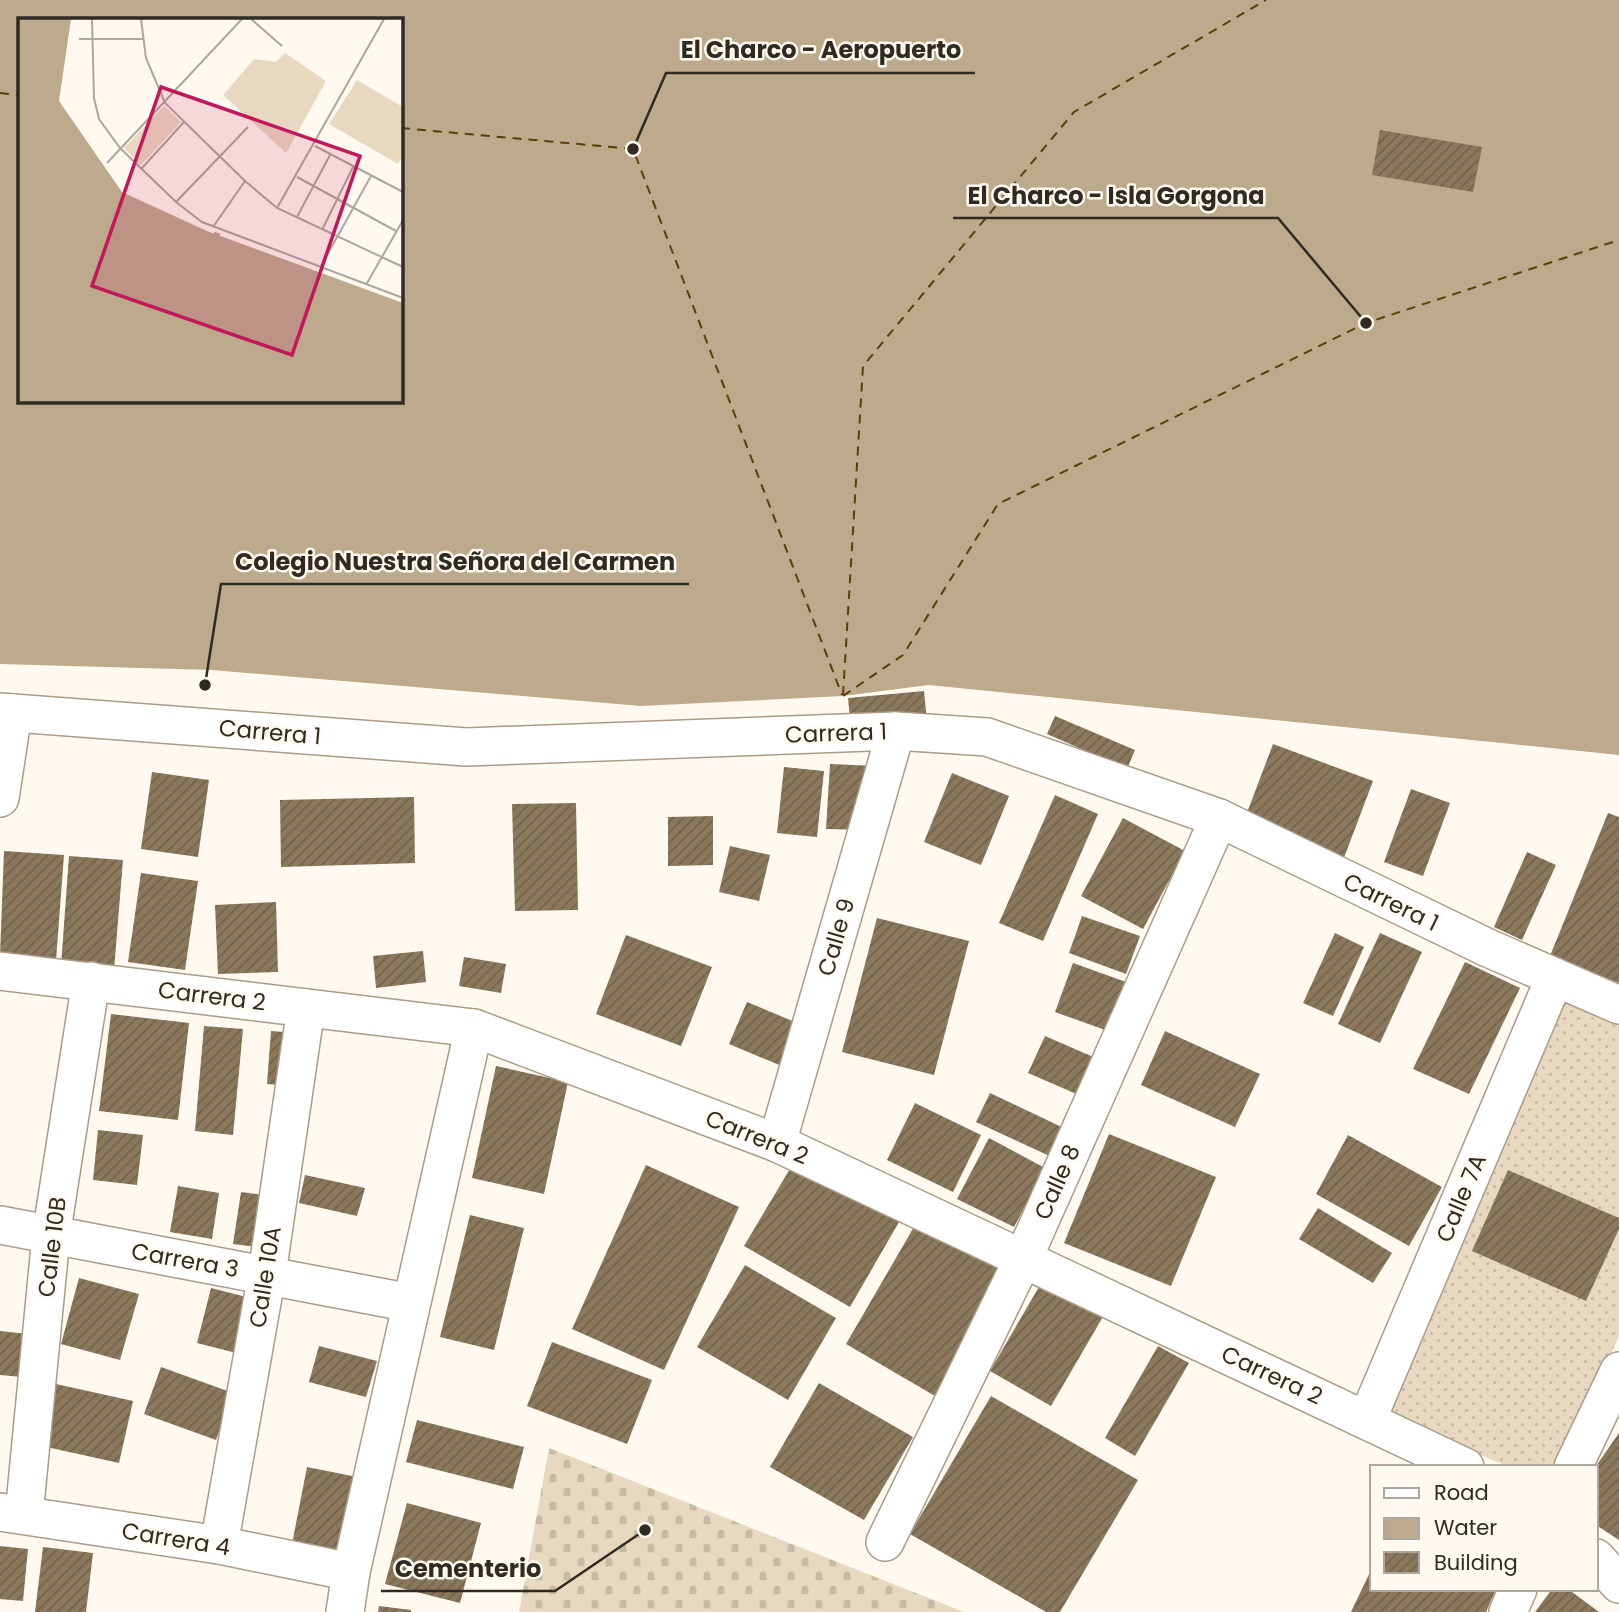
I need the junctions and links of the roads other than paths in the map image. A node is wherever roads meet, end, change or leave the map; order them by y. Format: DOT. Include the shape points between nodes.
graph roads {
  1 [pos="6,713"];
  2 [pos="896,730"];
  3 [pos="0,798"];
  4 [pos="1219,818"];
  5 [pos="0,971"];
  6 [pos="1555,977"];
  7 [pos="91,981"];
  8 [pos="1619,1005"];
  9 [pos="306,1008"];
  10 [pos="474,1028"];
  11 [pos="777,1143"];
  12 [pos="0,1225"];
  13 [pos="51,1236"];
  14 [pos="1023,1259"];
  15 [pos="267,1274"];
  16 [pos="411,1303"];
  17 [pos="1619,1371"];
  18 [pos="1367,1420"];
  19 [pos="1461,1465"];
  20 [pos="1574,1465"];
  21 [pos="12,1513"];
  22 [pos="885,1542"];
  23 [pos="219,1545"];
  24 [pos="1598,1560"];
  25 [pos="351,1572"];
  26 [pos="1619,1584"];
  27 [pos="1517,1591"];
  28 [pos="345,1612"];
  29 [pos="1508,1612"];
  1 -- 2 [label="street, Carrera 1" via="466,747"];
  1 -- 3 [label="street"];
  2 -- 4 [label="street, Carrera 1" via="988,737"];
  2 -- 11 [label="street, Calle 9"];
  4 -- 6 [label="street, Carrera 1"];
  4 -- 14 [label="street, Calle 8"];
  5 -- 7 [label="street, Carrera 2"];
  6 -- 8 [label="street, Carrera 1"];
  6 -- 18 [label="street, Calle 7A"];
  7 -- 9 [label="street, Carrera 2"];
  7 -- 13 [label="street, Calle 10B"];
  9 -- 10 [label="street, Carrera 2"];
  9 -- 15 [label="street, Calle 10A"];
  10 -- 11 [label="street, Carrera 2"];
  10 -- 16 [label="street"];
  11 -- 14 [label="street, Carrera 2"];
  12 -- 13 [label="street, Carrera 3"];
  13 -- 15 [label="street, Carrera 3"];
  13 -- 21 [label="street, Calle 10B"];
  14 -- 18 [label="street, Carrera 2"];
  14 -- 22 [label="street, Calle 8"];
  15 -- 16 [label="street, Carrera 3"];
  15 -- 23 [label="street, Calle 10A"];
  16 -- 25 [label="street"];
  17 -- 20 [label="street"];
  18 -- 19 [label="street, Carrera 2"];
  21 -- 23 [label="street, Carrera 4"];
  23 -- 25 [label="street, Carrera 4"];
  24 -- 26 [label="street"];
  25 -- 28 [label="street"];
  27 -- 29 [label="street"];
}
